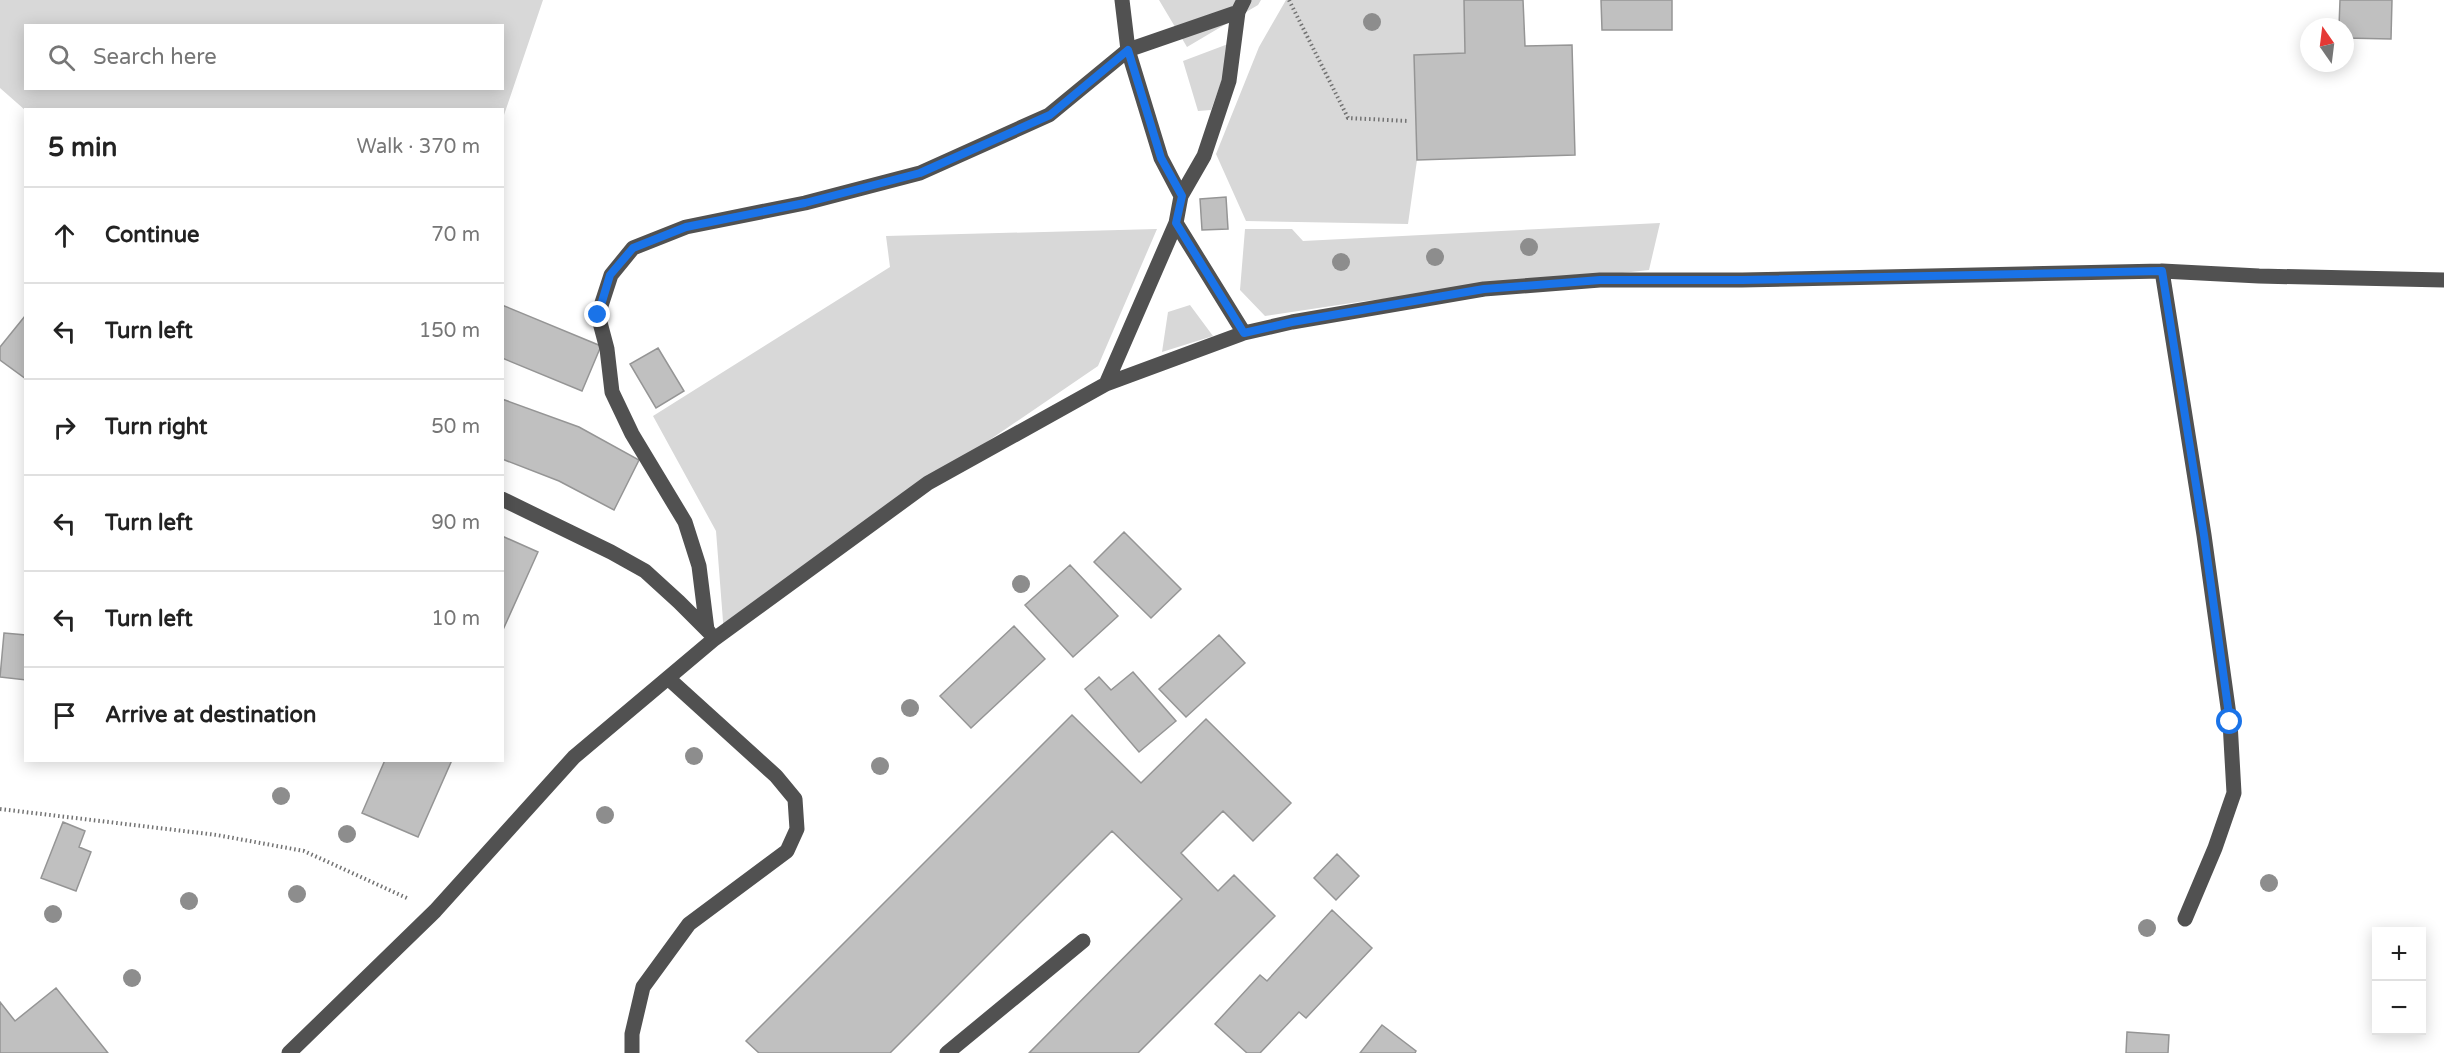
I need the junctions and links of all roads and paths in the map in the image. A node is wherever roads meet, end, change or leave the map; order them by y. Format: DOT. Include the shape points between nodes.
graph roads {
  1 [pos="1122,0"];
  2 [pos="1290,0"];
  3 [pos="1241,6"];
  4 [pos="1128,50"];
  5 [pos="1408,121"];
  6 [pos="1182,196"];
  7 [pos="1176,223"];
  8 [pos="2162,271"];
  9 [pos="2444,280"];
  10 [pos="1244,333"];
  11 [pos="1106,384"];
  12 [pos="504,500"];
  13 [pos="710,635"];
  14 [pos="669,679"];
  15 [pos="0,809"];
  16 [pos="435,911"];
  17 [pos="2185,919"];
  18 [pos="1083,940"];
  19 [pos="289,1053"];
  20 [pos="632,1053"];
  21 [pos="947,1053"];
  1 -- 4 [label="street"];
  2 -- 5 [label="path" via="1348,118"];
  3 -- 4 [label="street"];
  3 -- 6 [label="street" via="1229,81 1204,156"];
  4 -- 6 [label="street" via="1161,158"];
  4 -- 13 [label="street" via="1050,115 920,173 805,203 686,227 633,248 610,275 598,315 612,392 632,434 685,522 699,566"];
  6 -- 7 [label="street"];
  7 -- 10 [label="street"];
  7 -- 11 [label="street"];
  8 -- 9 [label="street"];
  8 -- 10 [label="street" via="1600,280 1484,289"];
  8 -- 17 [label="street" via="2230,722 2234,793"];
  10 -- 11 [label="street"];
  11 -- 13 [label="street" via="928,483"];
  12 -- 13 [label="street" via="645,571"];
  13 -- 14 [label="street"];
  14 -- 16 [label="street" via="574,757"];
  14 -- 20 [label="street" via="776,776 795,799 797,830 787,851 682,933 643,987 632,1034"];
  15 -- 16 [label="path" via="218,835 304,850"];
  16 -- 19 [label="street"];
  18 -- 21 [label="street"];
}
